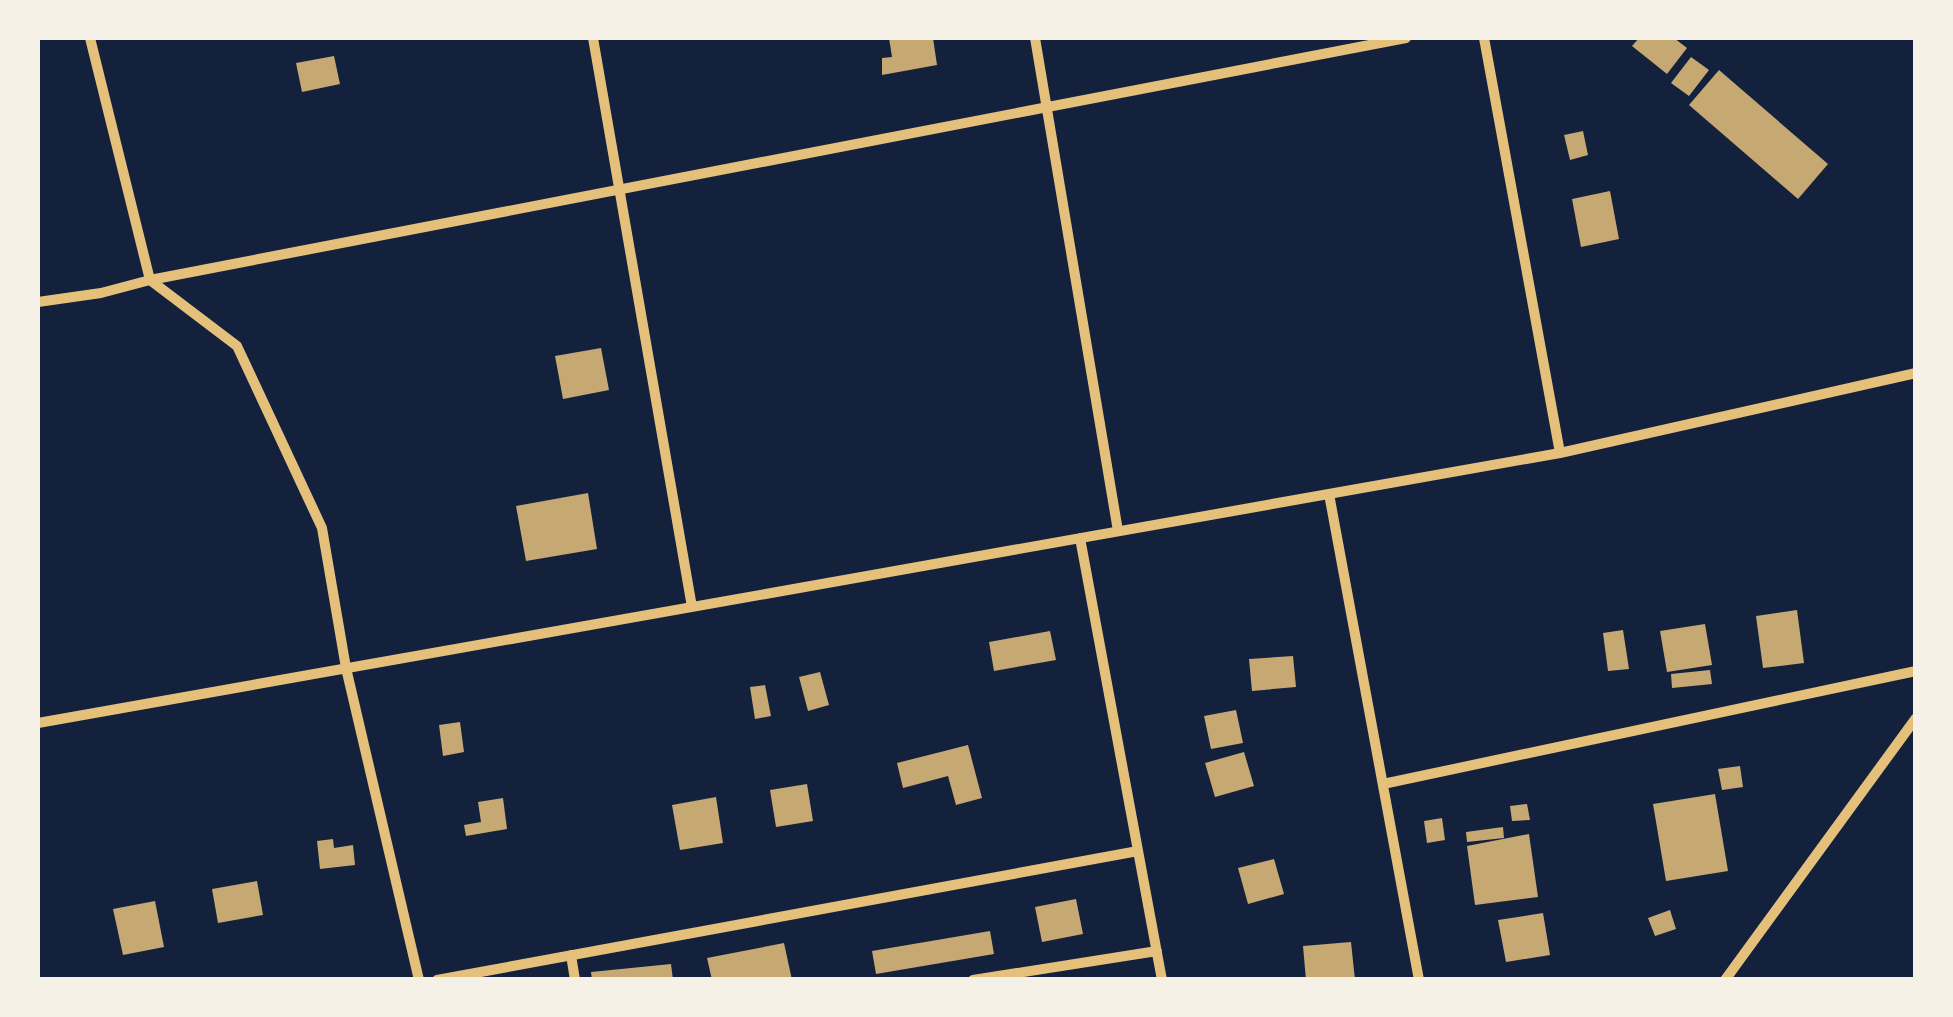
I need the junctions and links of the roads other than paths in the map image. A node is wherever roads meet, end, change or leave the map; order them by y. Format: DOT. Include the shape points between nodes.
graph roads {
  1 [pos="90,38"];
  2 [pos="592,38"];
  3 [pos="1036,38"];
  4 [pos="1406,38"];
  5 [pos="1484,38"];
  6 [pos="1047,105"];
  7 [pos="619,188"];
  8 [pos="150,280"];
  9 [pos="38,302"];
  10 [pos="1916,373"];
  11 [pos="1560,453"];
  12 [pos="1329,494"];
  13 [pos="1118,532"];
  14 [pos="1080,538"];
  15 [pos="692,607"];
  16 [pos="346,668"];
  17 [pos="1916,671"];
  18 [pos="1916,718"];
  19 [pos="38,723"];
  20 [pos="1383,784"];
  21 [pos="1138,851"];
  22 [pos="1156,951"];
  23 [pos="571,955"];
  24 [pos="419,980"];
  25 [pos="437,980"];
  26 [pos="576,980"];
  27 [pos="973,980"];
  28 [pos="1162,980"];
  29 [pos="1420,980"];
  30 [pos="1725,980"];
  1 -- 8 [label="street"];
  2 -- 7 [label="street"];
  3 -- 6 [label="street"];
  4 -- 6 [label="street"];
  5 -- 11 [label="street"];
  6 -- 7 [label="street"];
  6 -- 13 [label="street"];
  7 -- 8 [label="street"];
  7 -- 15 [label="street"];
  8 -- 9 [label="street"];
  8 -- 16 [label="street" via="238,346 322,528"];
  10 -- 11 [label="street"];
  11 -- 12 [label="street"];
  12 -- 13 [label="street"];
  12 -- 20 [label="street"];
  13 -- 14 [label="street"];
  14 -- 15 [label="street"];
  14 -- 21 [label="street"];
  15 -- 16 [label="street"];
  16 -- 19 [label="street"];
  16 -- 24 [label="street"];
  17 -- 20 [label="street"];
  18 -- 30 [label="street"];
  20 -- 29 [label="street"];
  21 -- 22 [label="street"];
  21 -- 23 [label="street"];
  22 -- 27 [label="street"];
  22 -- 28 [label="street"];
  23 -- 25 [label="street"];
  23 -- 26 [label="street"];
}
